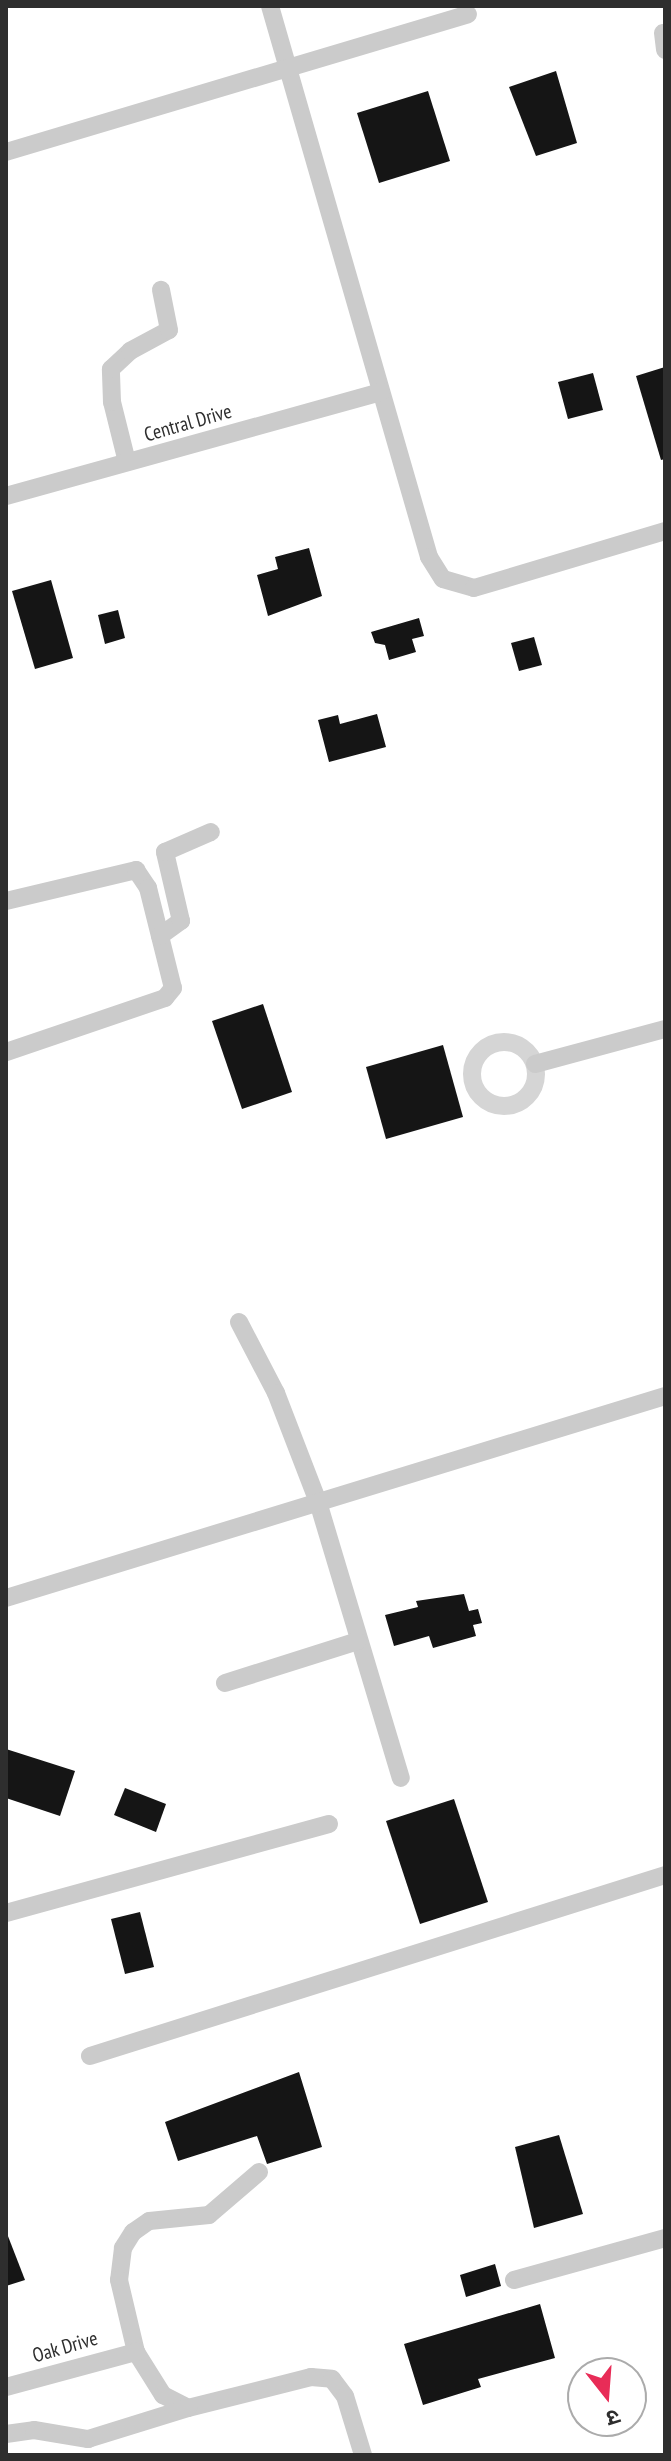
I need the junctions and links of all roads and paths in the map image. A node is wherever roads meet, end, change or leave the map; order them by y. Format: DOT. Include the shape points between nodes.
graph roads {
  1 [pos="270,6"];
  2 [pos="468,14"];
  3 [pos="288,71"];
  4 [pos="6,152"];
  5 [pos="161,290"];
  6 [pos="381,392"];
  7 [pos="127,462"];
  8 [pos="6,496"];
  9 [pos="665,531"];
  10 [pos="211,832"];
  11 [pos="6,901"];
  12 [pos="160,936"];
  13 [pos="665,1029"];
  14 [pos="6,1052"];
  15 [pos="535,1064"];
  16 [pos="239,1322"];
  17 [pos="665,1396"];
  18 [pos="318,1502"];
  19 [pos="6,1598"];
  20 [pos="358,1641"];
  21 [pos="225,1683"];
  22 [pos="401,1778"];
  23 [pos="329,1824"];
  24 [pos="665,1875"];
  25 [pos="6,1913"];
  26 [pos="90,2056"];
  27 [pos="259,2172"];
  28 [pos="665,2238"];
  29 [pos="514,2280"];
  30 [pos="136,2352"];
  31 [pos="6,2387"];
  32 [pos="188,2408"];
  33 [pos="6,2434"];
  34 [pos="363,2455"];
  1 -- 3 [label="street"];
  2 -- 3 [label="street"];
  3 -- 4 [label="street"];
  3 -- 6 [label="street"];
  5 -- 7 [label="street" via="169,330 130,351 111,369 112,402"];
  6 -- 7 [label="street, Central Drive"];
  6 -- 9 [label="street" via="429,557 450,584 489,585"];
  7 -- 8 [label="street, Central Drive"];
  10 -- 12 [label="street" via="165,852 181,921 176,930"];
  11 -- 12 [label="street" via="136,870 146,880"];
  12 -- 14 [label="street" via="170,995"];
  13 -- 15 [label="street"];
  16 -- 18 [label="street" via="276,1393"];
  17 -- 18 [label="street"];
  18 -- 19 [label="street"];
  18 -- 20 [label="street"];
  20 -- 21 [label="street"];
  20 -- 22 [label="street"];
  23 -- 25 [label="street"];
  24 -- 26 [label="street"];
  27 -- 30 [label="street" via="209,2215 149,2221 133,2232 123,2248 119,2280"];
  28 -- 29 [label="street"];
  30 -- 31 [label="street, Oak Drive"];
  30 -- 32 [label="street" via="163,2395"];
  32 -- 33 [label="street" via="88,2439 34,2430"];
  32 -- 34 [label="street" via="311,2377 332,2379 345,2396"];
}
